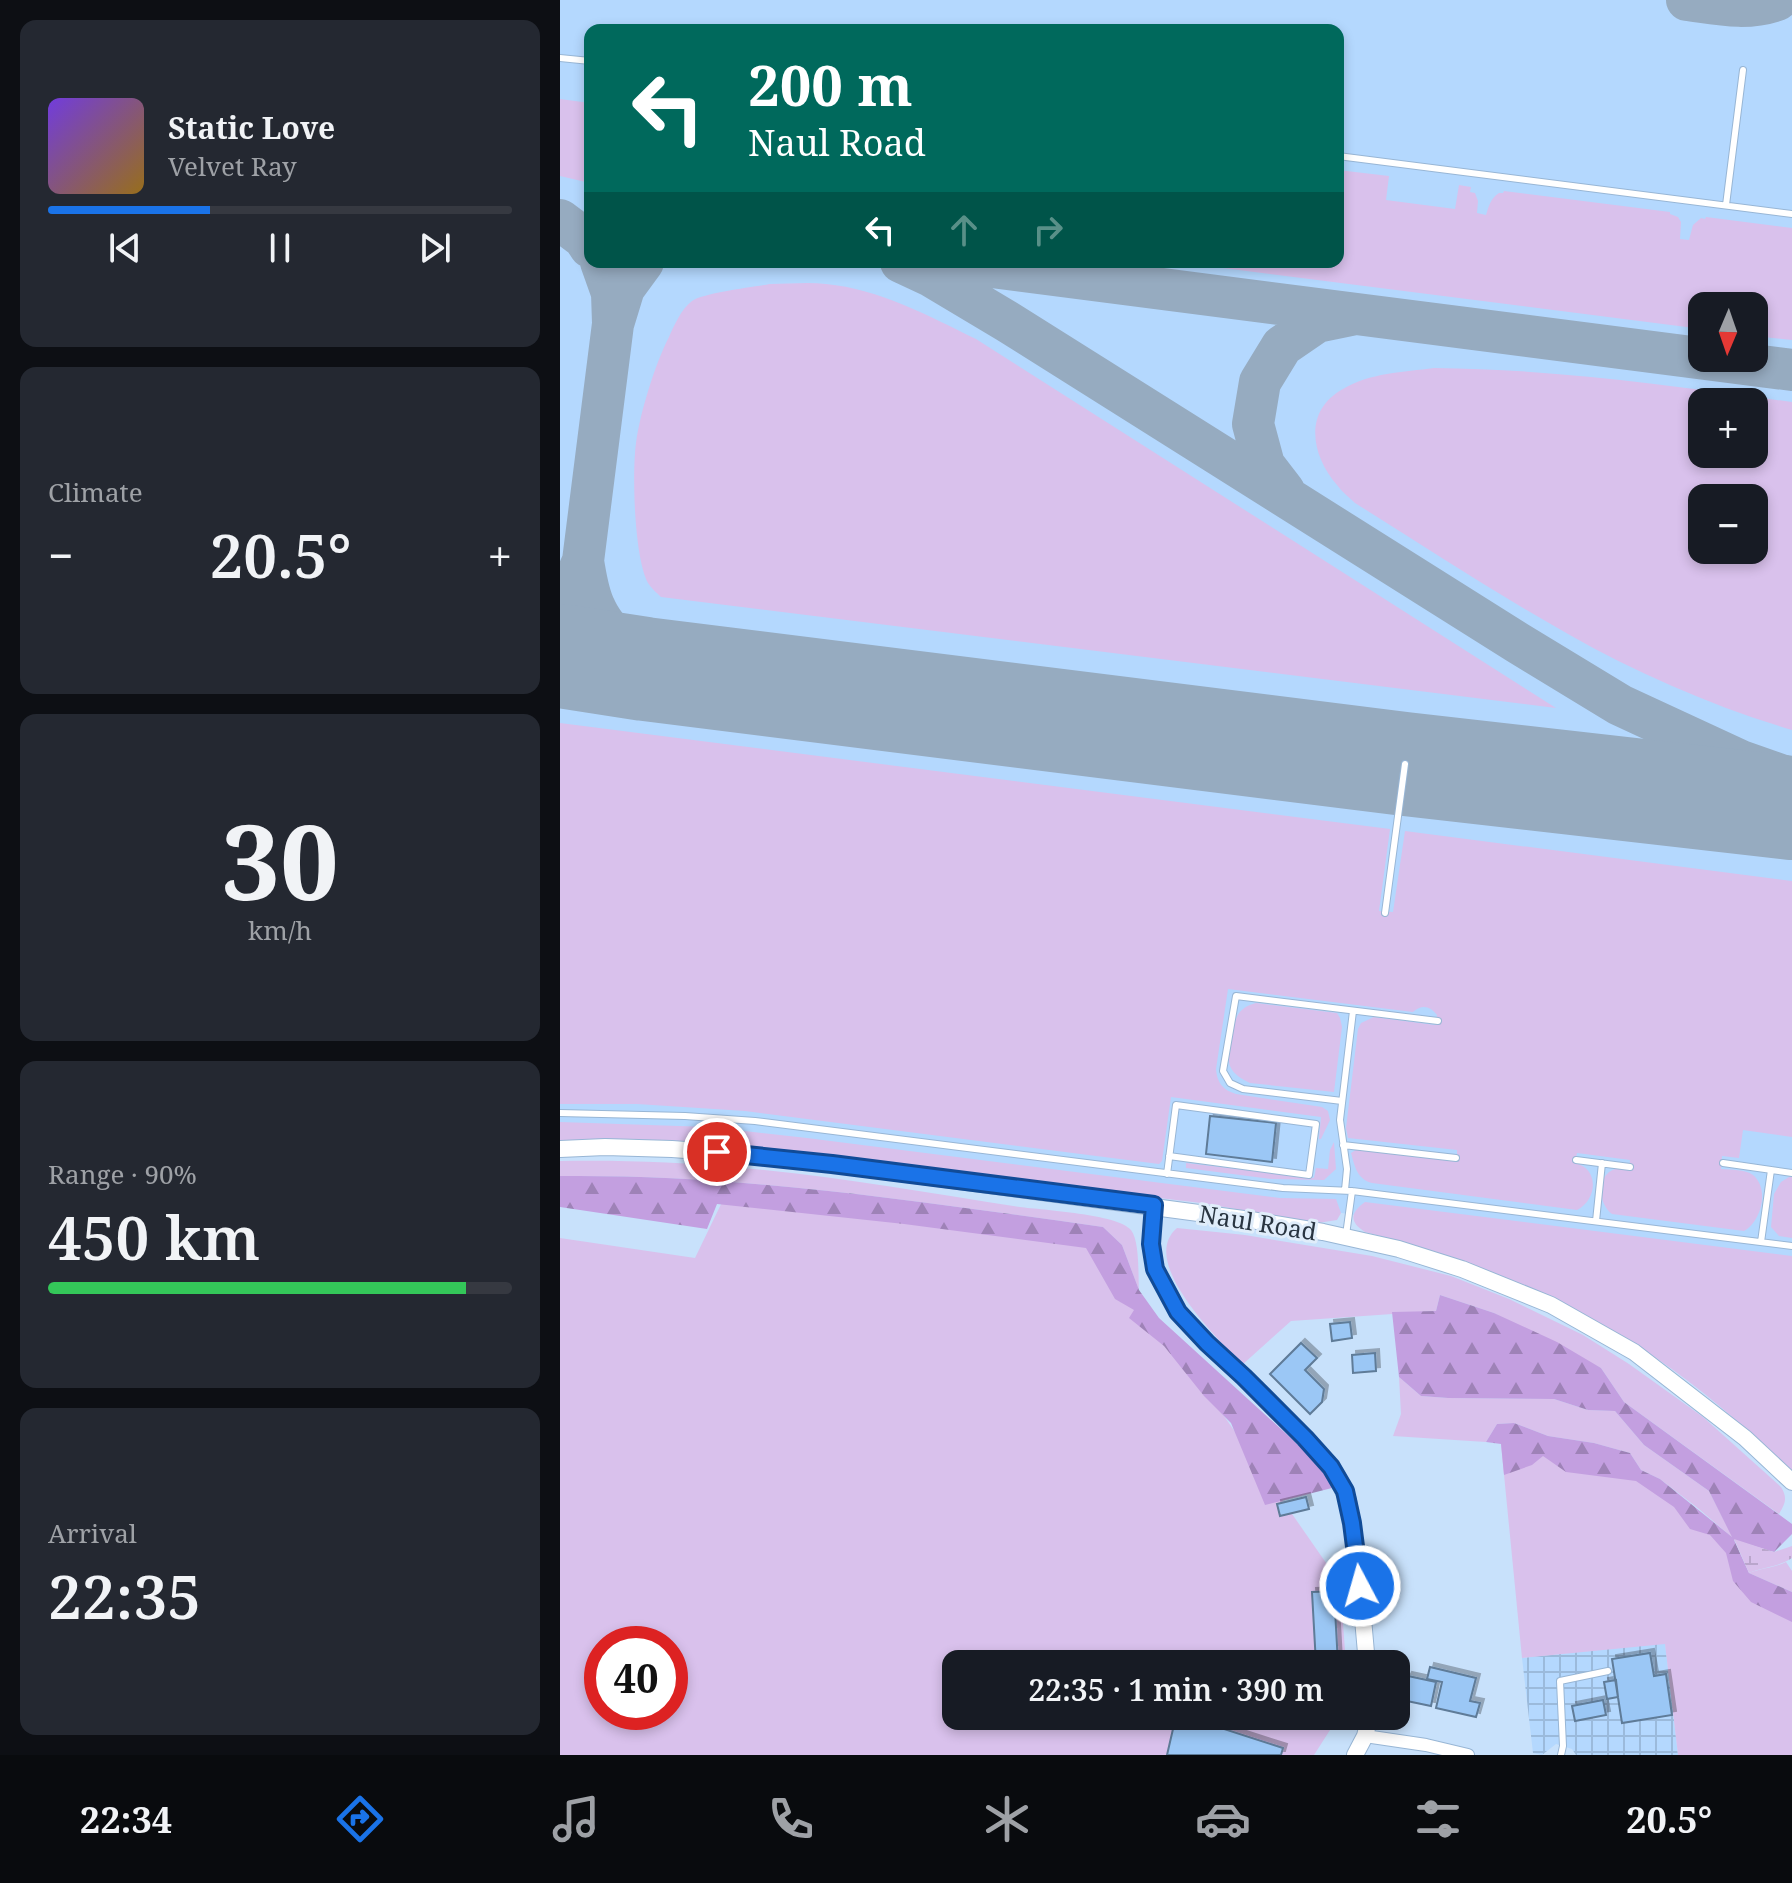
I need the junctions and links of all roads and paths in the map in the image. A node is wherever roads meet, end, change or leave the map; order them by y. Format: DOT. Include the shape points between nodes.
graph roads {
  1 [pos="560,58"];
  2 [pos="584,60"];
  3 [pos="1743,70"];
  4 [pos="1344,157"];
  5 [pos="1726,205"];
  6 [pos="1792,214"];
  7 [pos="1405,764"];
  8 [pos="1385,913"];
  9 [pos="1353,1011"];
  10 [pos="1438,1021"];
  11 [pos="1342,1101"];
  12 [pos="560,1113"];
  13 [pos="1343,1145"];
  14 [pos="560,1149"];
  15 [pos="1169,1156"];
  16 [pos="1456,1158"];
  17 [pos="1576,1160"];
  18 [pos="1602,1163"];
  19 [pos="1723,1163"];
  20 [pos="1630,1167"];
  21 [pos="1771,1170"];
  22 [pos="1792,1173"];
  23 [pos="1167,1174"];
  24 [pos="1348,1190"];
  25 [pos="1154,1205"];
  26 [pos="1596,1221"];
  27 [pos="1346,1237"];
  28 [pos="1761,1242"];
  29 [pos="1792,1246"];
  30 [pos="1792,1482"];
  31 [pos="1366,1650"];
  32 [pos="1608,1671"];
  33 [pos="1366,1730"];
  34 [pos="1365,1736"];
  35 [pos="1355,1755"];
  36 [pos="1468,1755"];
  37 [pos="1561,1755"];
  1 -- 2 [label="lane"];
  3 -- 5 [label="lane"];
  4 -- 5 [label="lane"];
  5 -- 6 [label="lane"];
  7 -- 8 [label="lane"];
  9 -- 10 [label="lane"];
  9 -- 11 [label="lane"];
  9 -- 11 [label="lane" via="1236,996 1223,1071 1230,1083 1243,1089"];
  11 -- 13 [label="lane"];
  12 -- 23 [label="lane" via="755,1121"];
  13 -- 16 [label="lane"];
  13 -- 24 [label="lane"];
  14 -- 25 [label="street, Naul Road" via="640,1147 740,1154"];
  15 -- 15 [label="lane" via="1176,1105 1316,1124 1309,1175"];
  15 -- 23 [label="lane"];
  17 -- 18 [label="lane"];
  18 -- 20 [label="lane"];
  18 -- 26 [label="lane"];
  19 -- 21 [label="lane"];
  21 -- 22 [label="lane"];
  21 -- 28 [label="lane"];
  23 -- 24 [label="lane"];
  24 -- 26 [label="lane"];
  24 -- 27 [label="lane"];
  25 -- 27 [label="street, Naul Road"];
  25 -- 31 [label="street" via="1155,1269 1178,1312 1305,1438 1345,1491"];
  26 -- 28 [label="lane"];
  27 -- 30 [label="street, Naul Road" via="1462,1269 1551,1305 1634,1352 1745,1438"];
  28 -- 29 [label="lane"];
  32 -- 37 [label="lane" via="1560,1681"];
  33 -- 34 [label="street"];
  34 -- 35 [label="street"];
  34 -- 36 [label="street"];
}
